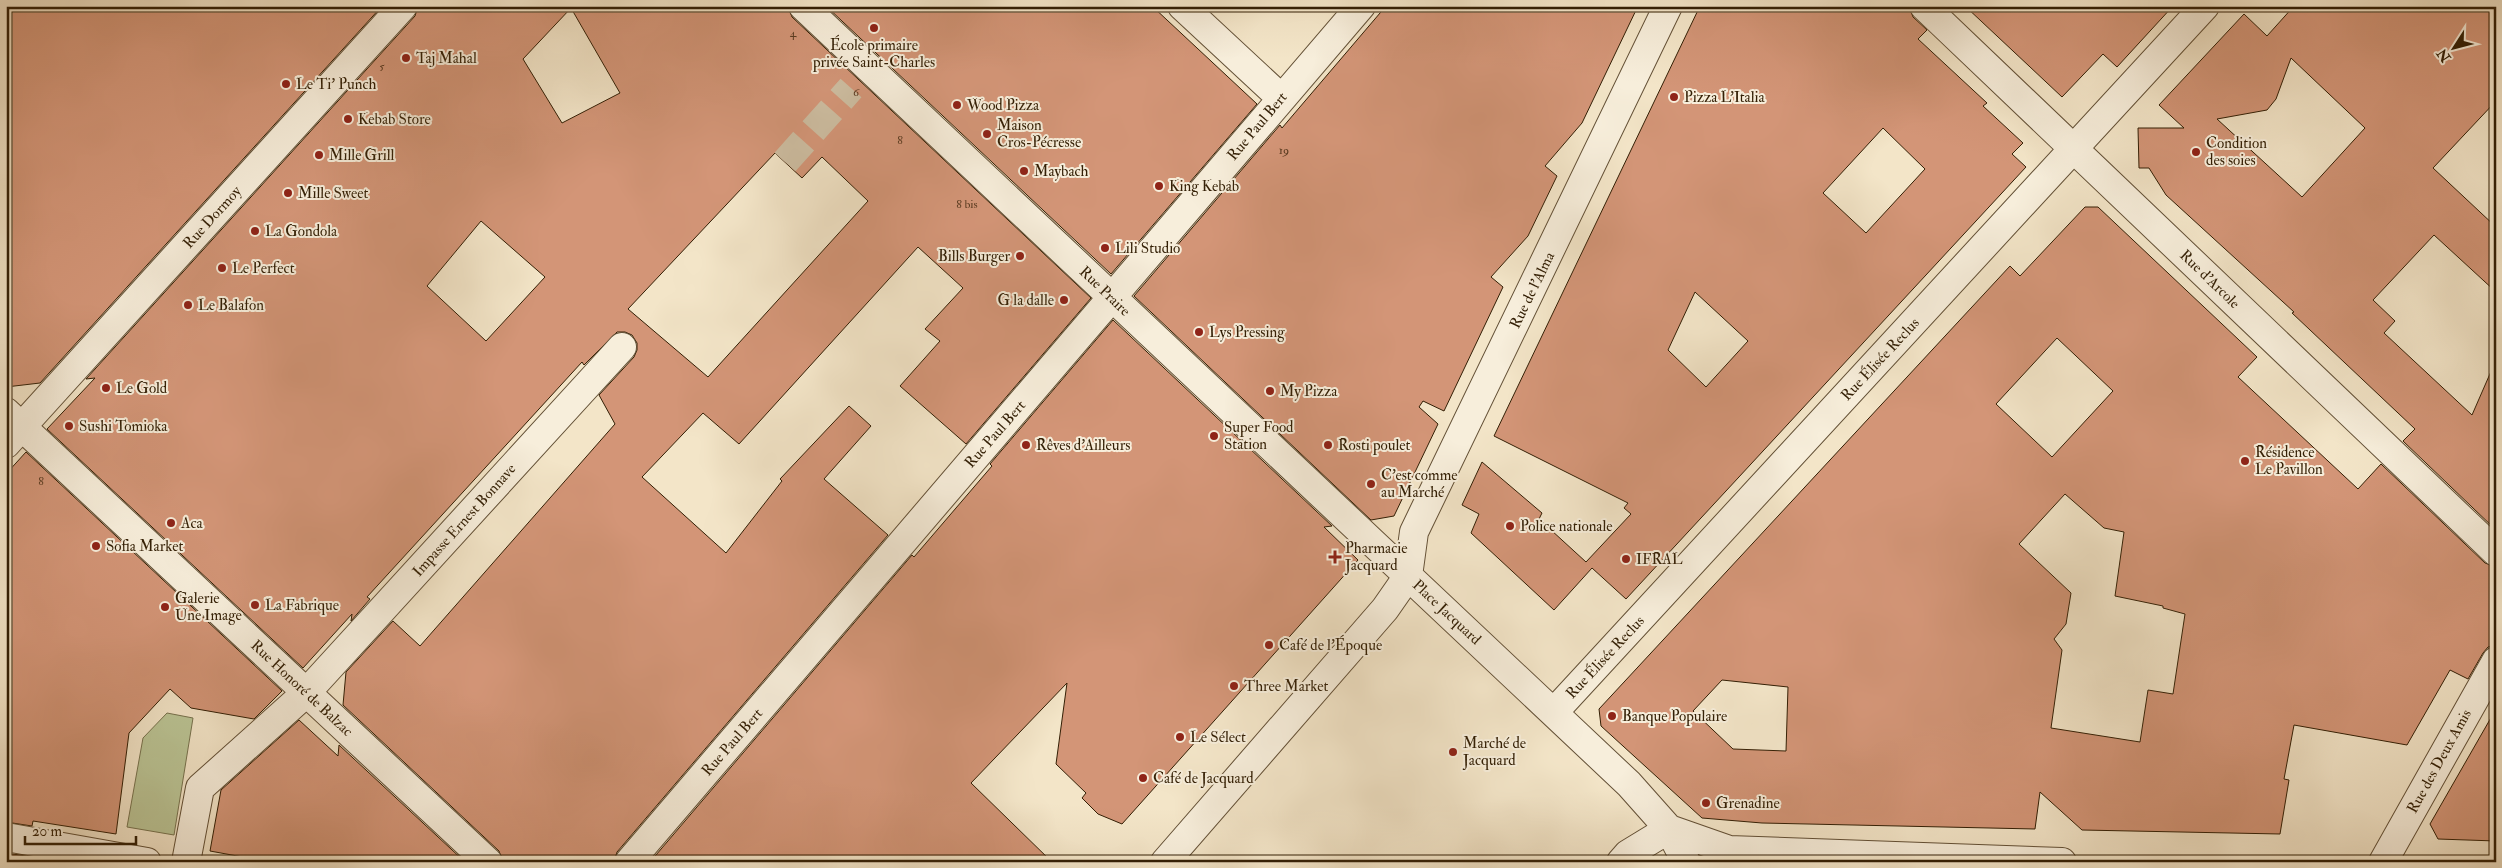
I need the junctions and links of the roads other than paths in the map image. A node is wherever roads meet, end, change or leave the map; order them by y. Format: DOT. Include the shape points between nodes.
graph roads {
  1 [pos="402,6"];
  2 [pos="803,6"];
  3 [pos="1182,6"];
  4 [pos="1361,6"];
  5 [pos="1668,6"];
  6 [pos="1924,6"];
  7 [pos="2205,6"];
  8 [pos="1281,98"];
  9 [pos="2073,149"];
  10 [pos="1112,298"];
  11 [pos="622,347"];
  12 [pos="12,428"];
  13 [pos="2496,552"];
  14 [pos="1408,576"];
  15 [pos="2496,661"];
  16 [pos="306,692"];
  17 [pos="1554,712"];
  18 [pos="1669,829"];
  19 [pos="6,837"];
  20 [pos="129,860"];
  21 [pos="186,862"];
  22 [pos="488,862"];
  23 [pos="629,862"];
  24 [pos="1165,862"];
  25 [pos="1621,862"];
  26 [pos="1686,862"];
  27 [pos="2062,862"];
  28 [pos="2383,862"];
  1 -- 12 [label="street, Rue Dormoy"];
  2 -- 10 [label="street, Rue Praire"];
  3 -- 8 [label="street"];
  4 -- 8 [label="street, Rue Paul Bert"];
  5 -- 14 [label="street, Rue de l'Alma" via="1414,532"];
  6 -- 9 [label="street, Rue d'Arcole"];
  7 -- 9 [label="street, Rue Élisée Reclus"];
  8 -- 10 [label="street, Rue Paul Bert"];
  9 -- 13 [label="street, Rue d'Arcole"];
  9 -- 17 [label="street, Rue Élisée Reclus"];
  10 -- 14 [label="street, Rue Praire"];
  10 -- 23 [label="street, Rue Paul Bert"];
  11 -- 16 [label="street, Impasse Ernest Bonnave"];
  12 -- 16 [label="street, Rue Honoré de Balzac"];
  14 -- 17 [label="street, Place Jacquard"];
  14 -- 24 [label="street, Place Jacquard" via="1385,608"];
  15 -- 28 [label="street, Rue des Deux Amis"];
  16 -- 21 [label="street, Impasse Ernest Bonnave" via="200,788"];
  16 -- 22 [label="street, Rue Honoré de Balzac"];
  17 -- 18 [label="street, Place Jacquard" via="1629,784"];
  18 -- 25 [label="street" via="1628,854"];
  18 -- 26 [label="street"];
  18 -- 27 [label="street" via="1729,850"];
  19 -- 20 [label="street"];
}
